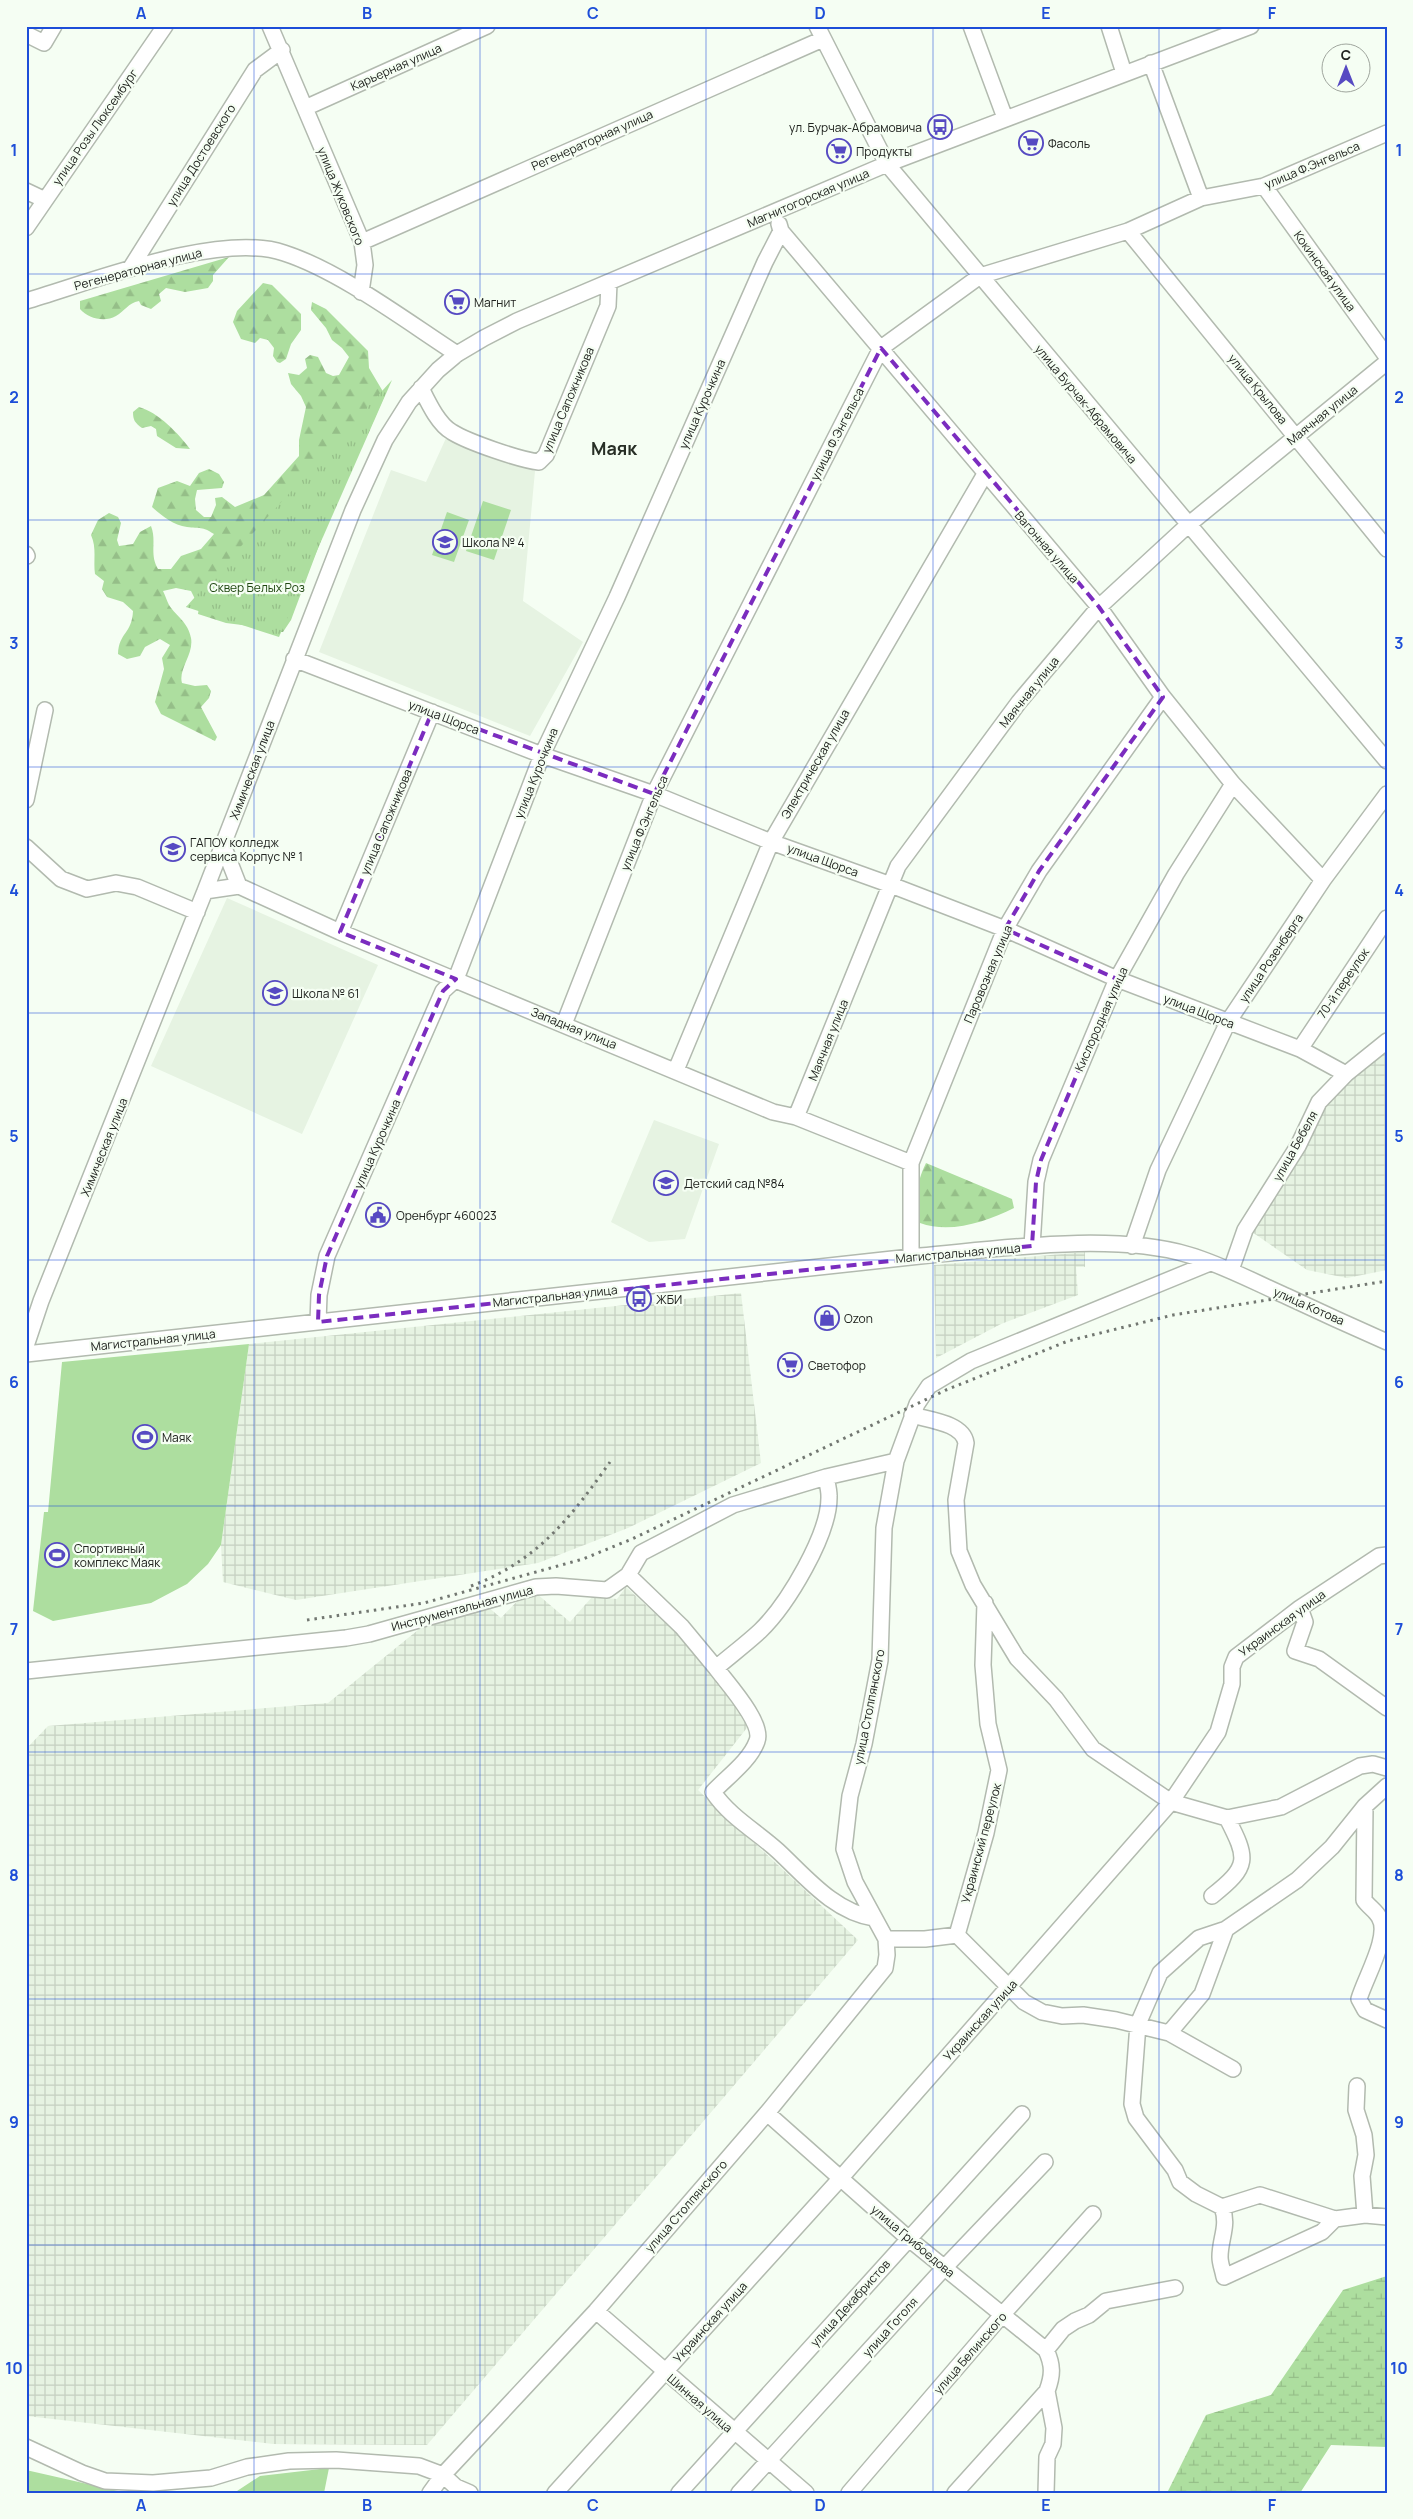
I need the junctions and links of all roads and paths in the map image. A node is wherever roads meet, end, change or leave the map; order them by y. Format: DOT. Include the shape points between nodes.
graph roads {
  1 [pos="54,26"];
  2 [pos="165,26"];
  3 [pos="270,26"];
  4 [pos="487,26"];
  5 [pos="971,26"];
  6 [pos="1109,26"];
  7 [pos="1251,26"];
  8 [pos="820,32"];
  9 [pos="26,34"];
  10 [pos="282,50"];
  11 [pos="1151,63"];
  12 [pos="1124,73"];
  13 [pos="305,108"];
  14 [pos="1005,118"];
  15 [pos="1386,135"];
  16 [pos="887,164"];
  17 [pos="1264,186"];
  18 [pos="26,192"];
  19 [pos="1201,198"];
  20 [pos="45,200"];
  21 [pos="775,213"];
  22 [pos="26,228"];
  23 [pos="1128,231"];
  24 [pos="782,232"];
  25 [pos="362,242"];
  26 [pos="130,269"];
  27 [pos="980,276"];
  28 [pos="609,283"];
  29 [pos="361,292"];
  30 [pos="26,301"];
  31 [pos="881,348"];
  32 [pos="457,354"];
  33 [pos="1387,357"];
  34 [pos="1387,362"];
  35 [pos="421,388"];
  36 [pos="1296,436"];
  37 [pos="985,474"];
  38 [pos="1188,525"];
  39 [pos="1387,549"];
  40 [pos="1099,607"];
  41 [pos="294,659"];
  42 [pos="1163,697"];
  43 [pos="45,710"];
  44 [pos="432,712"];
  45 [pos="542,755"];
  46 [pos="1387,761"];
  47 [pos="1233,784"];
  48 [pos="654,794"];
  49 [pos="1387,794"];
  50 [pos="26,800"];
  51 [pos="771,842"];
  52 [pos="223,845"];
  53 [pos="26,847"];
  54 [pos="1323,880"];
  55 [pos="891,885"];
  56 [pos="239,886"];
  57 [pos="205,891"];
  58 [pos="197,912"];
  59 [pos="1387,918"];
  60 [pos="1004,929"];
  61 [pos="340,932"];
  62 [pos="456,979"];
  63 [pos="1117,979"];
  64 [pos="1228,1022"];
  65 [pos="564,1024"];
  66 [pos="1387,1041"];
  67 [pos="1300,1048"];
  68 [pos="676,1070"];
  69 [pos="1346,1074"];
  70 [pos="796,1117"];
  71 [pos="911,1163"];
  72 [pos="1032,1246"];
  73 [pos="1132,1246"];
  74 [pos="911,1257"];
  75 [pos="1210,1263"];
  76 [pos="1231,1270"];
  77 [pos="318,1322"];
  78 [pos="1387,1342"];
  79 [pos="26,1346"];
  80 [pos="26,1354"];
  81 [pos="912,1415"];
  82 [pos="896,1461"];
  83 [pos="826,1477"];
  84 [pos="1387,1554"];
  85 [pos="628,1574"];
  86 [pos="985,1603"];
  87 [pos="1300,1608"];
  88 [pos="716,1668"];
  89 [pos="26,1671"];
  90 [pos="1387,1708"];
  91 [pos="1387,1768"];
  92 [pos="1387,1786"];
  93 [pos="1171,1802"];
  94 [pos="1365,1806"];
  95 [pos="1227,1818"];
  96 [pos="1212,1896"];
  97 [pos="874,1918"];
  98 [pos="1226,1929"];
  99 [pos="957,1935"];
  100 [pos="886,1939"];
  101 [pos="1009,1988"];
  102 [pos="1387,2020"];
  103 [pos="1138,2024"];
  104 [pos="1168,2033"];
  105 [pos="1233,2068"];
  106 [pos="1357,2086"];
  107 [pos="766,2113"];
  108 [pos="1022,2114"];
  109 [pos="1044,2162"];
  110 [pos="839,2180"];
  111 [pos="1222,2207"];
  112 [pos="1093,2214"];
  113 [pos="1365,2215"];
  114 [pos="1387,2217"];
  115 [pos="1335,2219"];
  116 [pos="908,2239"];
  117 [pos="944,2268"];
  118 [pos="1175,2288"];
  119 [pos="596,2311"];
  120 [pos="1002,2315"];
  121 [pos="1046,2350"];
  122 [pos="665,2372"];
  123 [pos="1047,2391"];
  124 [pos="733,2431"];
  125 [pos="26,2447"];
  126 [pos="768,2461"];
  127 [pos="443,2476"];
  128 [pos="430,2493"];
  129 [pos="470,2493"];
  130 [pos="555,2493"];
  131 [pos="679,2493"];
  132 [pos="738,2493"];
  133 [pos="806,2493"];
  134 [pos="849,2493"];
  135 [pos="955,2493"];
  136 [pos="1046,2493"];
  1 -- 9 [label="street" via="44,43"];
  2 -- 20 [label="street, улица Розы Люксембург"];
  3 -- 10 [label="street, улица Жуковского"];
  4 -- 13 [label="street, Карьерная улица"];
  5 -- 14 [label="street"];
  6 -- 12 [label="street"];
  7 -- 11 [label="street, Магнитогорская улица"];
  8 -- 16 [label="street, улица Бурчак-Абрамовича"];
  8 -- 25 [label="street, Регенераторная улица"];
  10 -- 13 [label="street, улица Жуковского"];
  10 -- 26 [label="street, улица Достоевского" via="255,70"];
  11 -- 12 [label="street, Магнитогорская улица"];
  11 -- 19 [label="street"];
  12 -- 14 [label="street, Магнитогорская улица"];
  13 -- 25 [label="street, улица Жуковского"];
  14 -- 16 [label="street, Магнитогорская улица"];
  15 -- 17 [label="street, улица Ф.Энгельса"];
  16 -- 21 [label="street, Магнитогорская улица"];
  16 -- 27 [label="street, улица Бурчак-Абрамовича"];
  17 -- 19 [label="street, улица Ф.Энгельса"];
  17 -- 33 [label="street, Кокинская улица"];
  18 -- 20 [label="street"];
  19 -- 23 [label="street, улица Ф.Энгельса"];
  20 -- 22 [label="street, улица Розы Люксембург"];
  21 -- 24 [label="street, Вагонная улица"];
  21 -- 28 [label="street, Магнитогорская улица"];
  23 -- 27 [label="street, улица Ф.Энгельса"];
  23 -- 36 [label="street, улица Крылова"];
  24 -- 31 [label="street, Вагонная улица"];
  24 -- 45 [label="street, улица Курочкина"];
  25 -- 29 [label="street, улица Жуковского" via="365,265"];
  26 -- 29 [label="street, Регенераторная улица" via="210,250 249,247 283,252"];
  26 -- 30 [label="street, Регенераторная улица"];
  27 -- 31 [label="street, улица Ф.Энгельса"];
  27 -- 38 [label="street, улица Бурчак-Абрамовича"];
  28 -- 32 [label="street, Магнитогорская улица" via="517,321"];
  28 -- 35 [label="street, улица Сапожникова" via="608,306 546,455 539,462 525,460 451,431 430,406"];
  29 -- 32 [label="street"];
  31 -- 37 [label="street, Вагонная улица"];
  31 -- 48 [label="street, улица Ф.Энгельса"];
  32 -- 35 [label="street, Химическая улица"];
  34 -- 36 [label="street, Маячная улица"];
  35 -- 41 [label="street, Химическая улица" via="396,421 376,458 352,510"];
  36 -- 38 [label="street, Маячная улица"];
  36 -- 39 [label="street, улица Крылова"];
  37 -- 40 [label="street, Вагонная улица"];
  37 -- 51 [label="street, Электрическая улица"];
  38 -- 40 [label="street, Маячная улица"];
  38 -- 46 [label="street, улица Бурчак-Абрамовича"];
  40 -- 42 [label="street, Вагонная улица"];
  40 -- 55 [label="street, Маячная улица" via="1019,702 898,866"];
  41 -- 44 [label="street, улица Щорса"];
  41 -- 52 [label="street, Химическая улица"];
  42 -- 47 [label="street, Вагонная улица"];
  42 -- 60 [label="street, Паровозная улица" via="1039,871"];
  43 -- 50 [label="street"];
  44 -- 45 [label="street, улица Щорса"];
  44 -- 61 [label="street, улица Сапожникова"];
  45 -- 48 [label="street, улица Щорса"];
  45 -- 62 [label="street, улица Курочкина"];
  47 -- 54 [label="street, Вагонная улица"];
  47 -- 63 [label="street, Кислородная улица" via="1176,874"];
  48 -- 51 [label="street, улица Щорса"];
  48 -- 65 [label="street, улица Ф.Энгельса"];
  49 -- 54 [label="street, улица Розенберга"];
  51 -- 55 [label="street, улица Щорса"];
  51 -- 68 [label="street, Электрическая улица"];
  52 -- 56 [label="street"];
  52 -- 57 [label="street, Химическая улица"];
  53 -- 58 [label="street" via="61,879 87,889 116,883 137,887"];
  54 -- 64 [label="street, улица Розенберга"];
  55 -- 60 [label="street, улица Щорса"];
  55 -- 70 [label="street, Маячная улица"];
  56 -- 57 [label="street"];
  56 -- 61 [label="street, Западная улица"];
  57 -- 58 [label="street, Химическая улица"];
  58 -- 79 [label="street, Химическая улица"];
  59 -- 67 [label="street, 70-й переулок"];
  60 -- 63 [label="street, улица Щорса"];
  60 -- 71 [label="street, Паровозная улица"];
  61 -- 62 [label="street, Западная улица"];
  62 -- 65 [label="street, Западная улица"];
  62 -- 77 [label="street, улица Курочкина" via="443,991 327,1256 319,1295"];
  63 -- 64 [label="street, улица Щорса"];
  63 -- 72 [label="street, Кислородная улица" via="1041,1160 1036,1182"];
  64 -- 67 [label="street, улица Щорса"];
  64 -- 73 [label="street, улица Розенберга" via="1158,1170"];
  65 -- 68 [label="street, Западная улица"];
  66 -- 69 [label="street, улица Бебеля"];
  67 -- 69 [label="street, улица Щорса"];
  68 -- 70 [label="street, Западная улица" via="773,1112"];
  69 -- 76 [label="street, улица Бебеля" via="1319,1102 1293,1154 1245,1230"];
  70 -- 71 [label="street, Западная улица"];
  71 -- 74 [label="street, Паровозная улица"];
  72 -- 73 [label="street, Магистральная улица"];
  72 -- 74 [label="street, Магистральная улица"];
  73 -- 75 [label="street, Магистральная улица" via="1161,1248"];
  74 -- 77 [label="street, Магистральная улица"];
  75 -- 76 [label="street, Магистральная улица"];
  75 -- 81 [label="street, улица Столпянского" via="971,1361 929,1386"];
  76 -- 78 [label="street, улица Котова"];
  77 -- 80 [label="street, Магистральная улица"];
  81 -- 82 [label="street, улица Столпянского"];
  81 -- 86 [label="street" via="958,1430 965,1436 956,1500 960,1551 972,1585"];
  82 -- 83 [label="street, Инструментальная улица"];
  82 -- 97 [label="street, улица Столпянского" via="884,1528 880,1660 850,1796 844,1849 855,1882"];
  83 -- 85 [label="street, Инструментальная улица" via="733,1505 641,1553"];
  83 -- 88 [label="street" via="829,1497 824,1524 806,1566 779,1609 760,1631"];
  84 -- 87 [label="street, Украинская улица" via="1379,1556"];
  85 -- 88 [label="street" via="682,1627"];
  85 -- 89 [label="street, Инструментальная улица" via="607,1590 536,1587 346,1638"];
  86 -- 93 [label="street" via="1017,1658 1056,1698 1093,1749"];
  86 -- 99 [label="street, Украинский переулок" via="983,1665 988,1724 999,1770 986,1833"];
  87 -- 90 [label="street" via="1305,1622 1295,1651 1319,1659"];
  87 -- 93 [label="street, Украинская улица" via="1236,1657 1218,1732"];
  88 -- 97 [label="street" via="753,1719 758,1733 752,1750 713,1792 748,1829 778,1850 799,1873 847,1910"];
  91 -- 95 [label="street" via="1373,1764 1360,1766 1281,1807"];
  92 -- 94 [label="street"];
  93 -- 95 [label="street"];
  93 -- 101 [label="street, Украинская улица"];
  94 -- 98 [label="street" via="1332,1847 1297,1880"];
  94 -- 102 [label="street" via="1364,1900 1379,1914 1383,1925 1378,1951 1359,1998 1365,2010"];
  95 -- 96 [label="street" via="1242,1848 1243,1859 1227,1884"];
  97 -- 100 [label="street, улица Столпянского"];
  98 -- 103 [label="street" via="1199,1938 1160,1973"];
  98 -- 104 [label="street" via="1202,1994"];
  99 -- 100 [label="street"];
  99 -- 101 [label="street"];
  100 -- 107 [label="street, улица Столпянского" via="884,1968"];
  101 -- 103 [label="street" via="1042,2012"];
  101 -- 110 [label="street, Украинская улица"];
  103 -- 104 [label="street"];
  103 -- 111 [label="street" via="1132,2104 1136,2118 1175,2170 1180,2182"];
  104 -- 105 [label="street"];
  106 -- 113 [label="street" via="1356,2110 1366,2155 1362,2176"];
  107 -- 110 [label="street, улица Грибоедова"];
  107 -- 119 [label="street, улица Столпянского"];
  108 -- 116 [label="street, улица Декабристов"];
  109 -- 117 [label="street, улица Гоголя"];
  110 -- 116 [label="street, улица Грибоедова"];
  110 -- 122 [label="street, Украинская улица"];
  111 -- 115 [label="street" via="1260,2195"];
  111 -- 115 [label="street" via="1227,2220 1220,2258 1224,2277 1322,2232"];
  112 -- 120 [label="street, улица Белинского"];
  113 -- 114 [label="street"];
  113 -- 115 [label="street"];
  116 -- 117 [label="street, улица Грибоедова"];
  116 -- 124 [label="street, улица Декабристов"];
  117 -- 120 [label="street, улица Грибоедова"];
  117 -- 126 [label="street, улица Гоголя"];
  118 -- 121 [label="street" via="1106,2301 1063,2329"];
  119 -- 122 [label="street, Шинная улица"];
  119 -- 127 [label="street, улица Столпянского"];
  120 -- 121 [label="street, улица Грибоедова"];
  120 -- 134 [label="street, улица Белинского"];
  121 -- 123 [label="street" via="1053,2371"];
  122 -- 124 [label="street, Шинная улица"];
  122 -- 130 [label="street, Украинская улица"];
  123 -- 135 [label="street"];
  123 -- 136 [label="street" via="1054,2428 1053,2444 1047,2457"];
  124 -- 126 [label="street, Шинная улица"];
  124 -- 131 [label="street, улица Декабристов"];
  125 -- 127 [label="street" via="82,2473 105,2480 129,2482 210,2478 247,2466 336,2460 419,2466"];
  126 -- 132 [label="street, улица Гоголя"];
  126 -- 133 [label="street, Шинная улица"];
  127 -- 128 [label="street, улица Столпянского"];
  127 -- 129 [label="street"];
}
